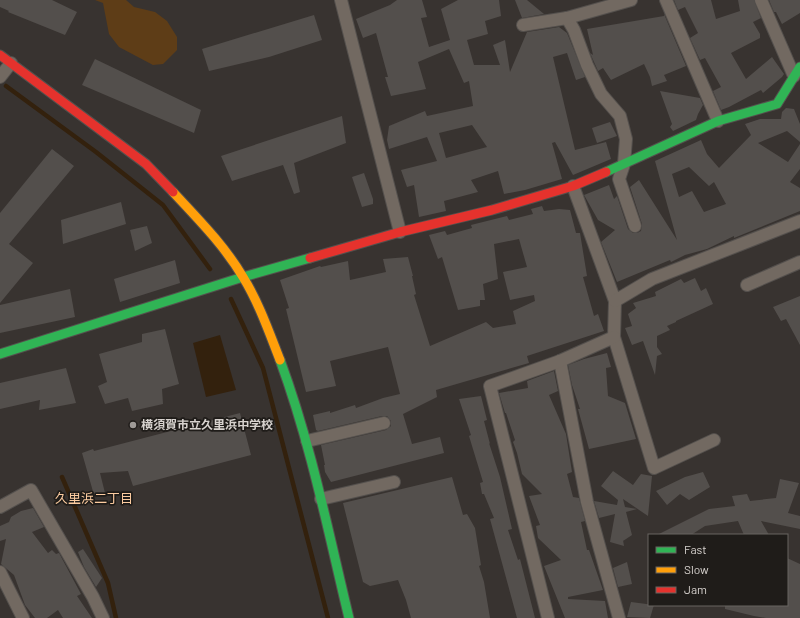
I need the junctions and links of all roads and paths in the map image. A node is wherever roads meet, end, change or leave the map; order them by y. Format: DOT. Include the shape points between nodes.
graph roads {
  1 [pos="341,0"];
  2 [pos="631,0"];
  3 [pos="666,0"];
  4 [pos="761,0"];
  5 [pos="567,18"];
  6 [pos="523,25"];
  7 [pos="0,55"];
  8 [pos="11,63"];
  9 [pos="797,72"];
  10 [pos="0,77"];
  11 [pos="718,121"];
  12 [pos="624,164"];
  13 [pos="573,186"];
  14 [pos="800,221"];
  15 [pos="636,226"];
  16 [pos="400,232"];
  17 [pos="800,262"];
  18 [pos="243,277"];
  19 [pos="747,285"];
  20 [pos="615,301"];
  21 [pos="614,337"];
  22 [pos="0,354"];
  23 [pos="560,361"];
  24 [pos="384,423"];
  25 [pos="714,440"];
  26 [pos="307,441"];
  27 [pos="394,482"];
  28 [pos="321,499"];
  29 [pos="0,507"];
  30 [pos="0,572"];
  31 [pos="23,618"];
  32 [pos="103,618"];
  33 [pos="349,618"];
  34 [pos="548,618"];
  35 [pos="619,618"];
  1 -- 16 [label="street"];
  2 -- 5 [label="street"];
  3 -- 11 [label="street"];
  4 -- 9 [label="street"];
  5 -- 6 [label="street"];
  5 -- 12 [label="street" via="601,94 620,116 626,139"];
  7 -- 8 [label="street"];
  8 -- 10 [label="street"];
  8 -- 18 [label="street" via="146,164 220,244"];
  9 -- 11 [label="street" via="777,104"];
  11 -- 12 [label="street"];
  12 -- 13 [label="street"];
  12 -- 15 [label="street" via="619,179"];
  13 -- 16 [label="street" via="492,210"];
  13 -- 20 [label="street"];
  14 -- 20 [label="street" via="652,279"];
  16 -- 18 [label="street"];
  17 -- 19 [label="street"];
  18 -- 22 [label="street"];
  18 -- 26 [label="street" via="266,323"];
  20 -- 21 [label="street"];
  21 -- 23 [label="street"];
  21 -- 25 [label="street" via="654,468"];
  23 -- 34 [label="street" via="490,386"];
  23 -- 35 [label="street" via="587,502"];
  24 -- 26 [label="street"];
  26 -- 28 [label="street"];
  27 -- 28 [label="street"];
  28 -- 33 [label="street"];
  29 -- 32 [label="street" via="31,490"];
  30 -- 31 [label="street"];
}
